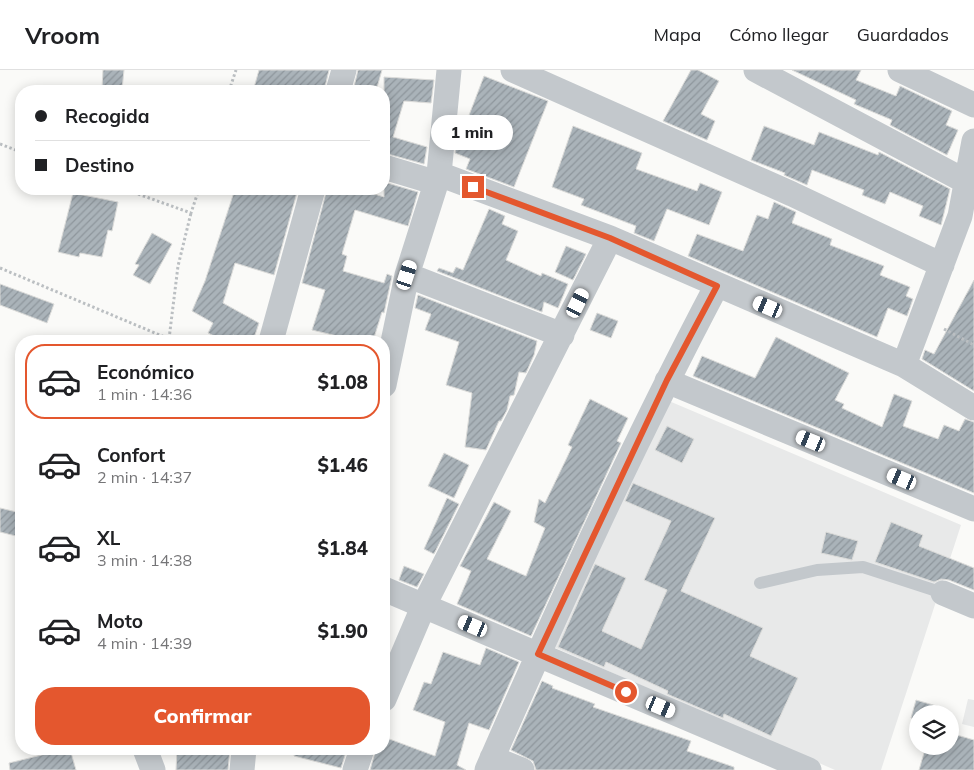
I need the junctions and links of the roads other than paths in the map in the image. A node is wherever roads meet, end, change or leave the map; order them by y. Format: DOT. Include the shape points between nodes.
graph roads {
  1 [pos="344,70"];
  2 [pos="449,70"];
  3 [pos="513,70"];
  4 [pos="756,70"];
  5 [pos="900,70"];
  6 [pos="340,85"];
  7 [pos="974,105"];
  8 [pos="974,141"];
  9 [pos="390,169"];
  10 [pos="438,179"];
  11 [pos="965,180"];
  12 [pos="310,195"];
  13 [pos="967,219"];
  14 [pos="610,238"];
  15 [pos="942,265"];
  16 [pos="407,275"];
  17 [pos="717,286"];
  18 [pos="273,335"];
  19 [pos="562,335"];
  20 [pos="390,356"];
  21 [pos="904,365"];
  22 [pos="667,380"];
  23 [pos="974,408"];
  24 [pos="974,509"];
  25 [pos="760,583"];
  26 [pos="390,591"];
  27 [pos="944,593"];
  28 [pos="424,605"];
  29 [pos="974,606"];
  30 [pos="538,654"];
  31 [pos="390,685"];
  32 [pos="148,755"];
  33 [pos="243,755"];
  34 [pos="360,755"];
  35 [pos="489,764"];
  36 [pos="783,765"];
  37 [pos="154,770"];
  38 [pos="242,770"];
  39 [pos="355,770"];
  40 [pos="522,770"];
  41 [pos="809,770"];
  1 -- 6 [label="street"];
  2 -- 10 [label="street"];
  3 -- 15 [label="street" via="792,194"];
  4 -- 11 [label="street"];
  5 -- 7 [label="street"];
  8 -- 11 [label="street"];
  9 -- 10 [label="street"];
  10 -- 14 [label="street"];
  10 -- 16 [label="street"];
  11 -- 13 [label="street"];
  12 -- 18 [label="street"];
  13 -- 15 [label="street"];
  14 -- 17 [label="street"];
  14 -- 19 [label="street"];
  15 -- 21 [label="street"];
  16 -- 19 [label="street"];
  16 -- 20 [label="street"];
  17 -- 21 [label="street"];
  17 -- 22 [label="street"];
  19 -- 28 [label="street"];
  21 -- 23 [label="street"];
  22 -- 24 [label="street"];
  22 -- 30 [label="street"];
  25 -- 27 [label="lane" via="817,570 863,567"];
  26 -- 28 [label="street"];
  27 -- 29 [label="street"];
  28 -- 30 [label="street"];
  28 -- 31 [label="street"];
  30 -- 35 [label="street"];
  30 -- 36 [label="street"];
  32 -- 37 [label="street"];
  33 -- 38 [label="street"];
  34 -- 39 [label="street"];
  35 -- 40 [label="street"];
  36 -- 41 [label="street"];
}
